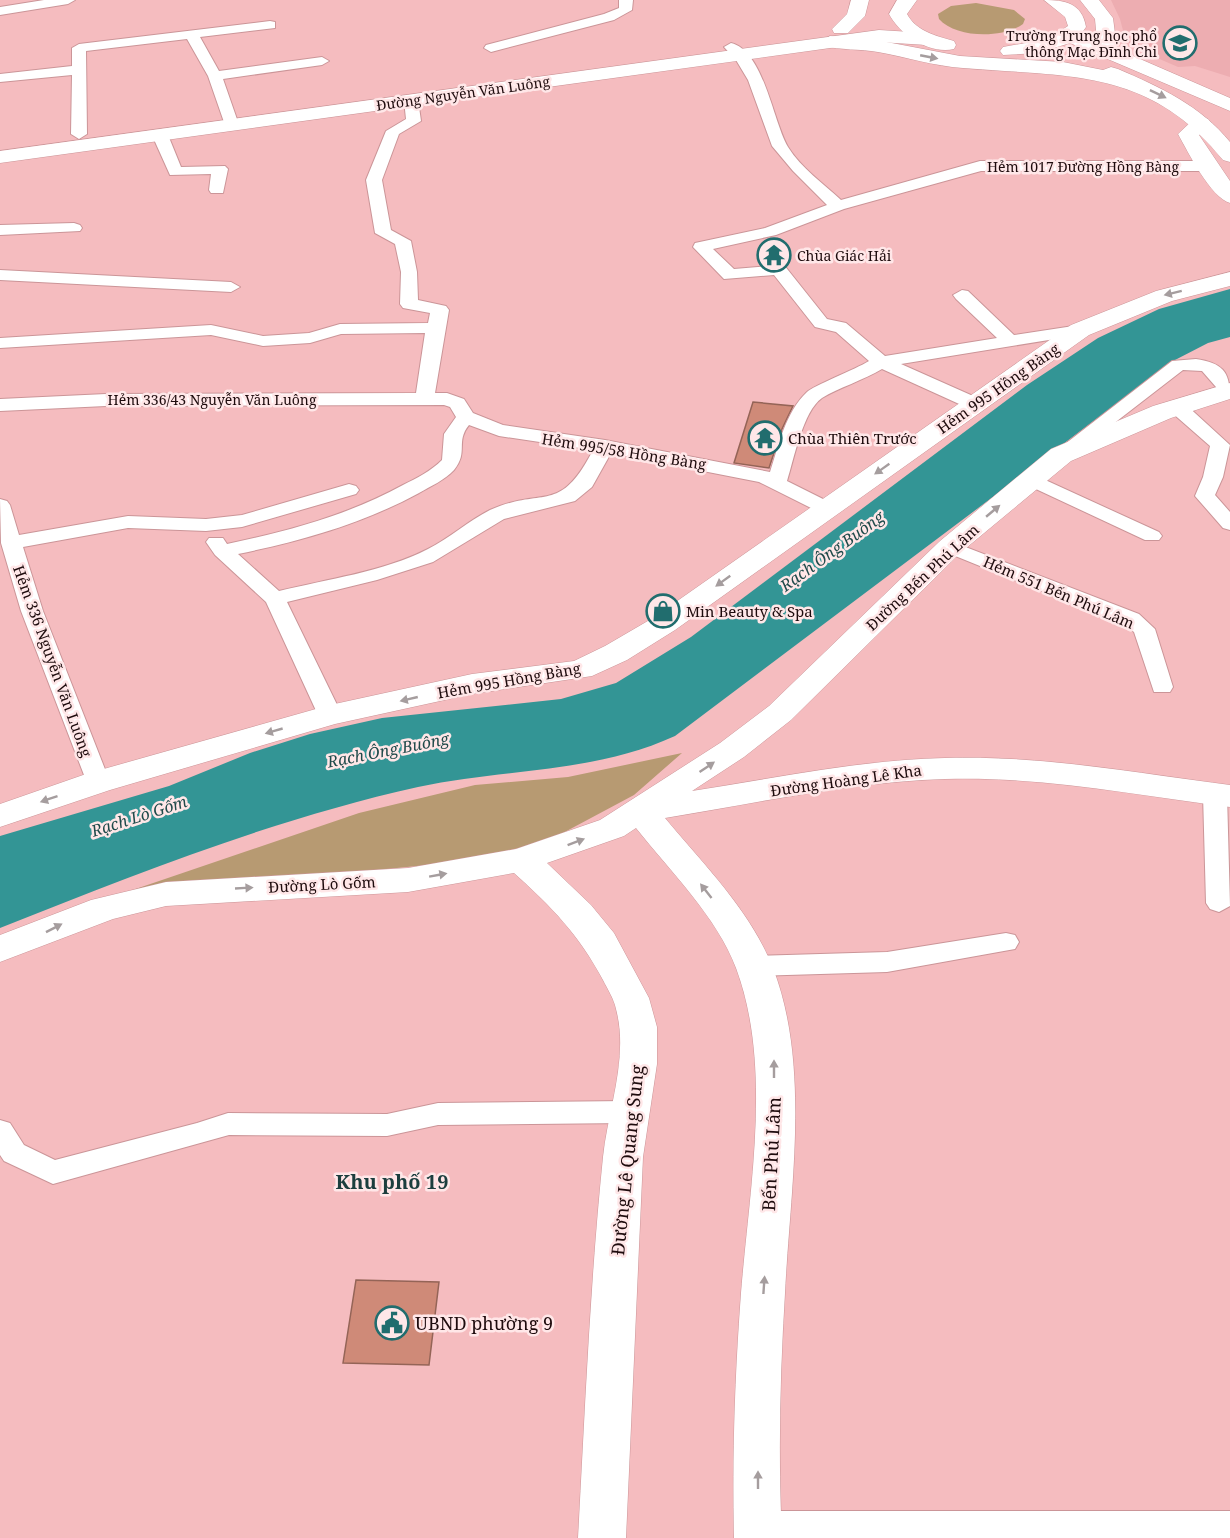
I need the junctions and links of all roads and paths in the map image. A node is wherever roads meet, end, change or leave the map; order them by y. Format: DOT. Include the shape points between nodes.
graph roads {
  1 [pos="68,0"];
  2 [pos="626,0"];
  3 [pos="860,0"];
  4 [pos="1053,0"];
  5 [pos="1089,0"];
  6 [pos="902,5"];
  7 [pos="0,11"];
  8 [pos="270,25"];
  9 [pos="192,35"];
  10 [pos="836,35"];
  11 [pos="1070,36"];
  12 [pos="927,39"];
  13 [pos="492,48"];
  14 [pos="736,51"];
  15 [pos="1009,51"];
  16 [pos="1108,54"];
  17 [pos="322,61"];
  18 [pos="77,70"];
  19 [pos="215,76"];
  20 [pos="0,78"];
  21 [pos="1130,81"];
  22 [pos="411,100"];
  23 [pos="1230,105"];
  24 [pos="230,119"];
  25 [pos="1201,123"];
  26 [pos="80,134"];
  27 [pos="160,135"];
  28 [pos="0,144"];
  29 [pos="1225,150"];
  30 [pos="0,157"];
  31 [pos="1207,166"];
  32 [pos="217,190"];
  33 [pos="1230,195"];
  34 [pos="838,206"];
  35 [pos="74,228"];
  36 [pos="0,230"];
  37 [pos="0,275"];
  38 [pos="1230,279"];
  39 [pos="231,287"];
  40 [pos="962,295"];
  41 [pos="434,328"];
  42 [pos="1080,330"];
  43 [pos="1010,341"];
  44 [pos="0,343"];
  45 [pos="881,362"];
  46 [pos="1230,391"];
  47 [pos="425,398"];
  48 [pos="975,404"];
  49 [pos="0,405"];
  50 [pos="1177,407"];
  51 [pos="466,417"];
  52 [pos="605,446"];
  53 [pos="1061,455"];
  54 [pos="1030,479"];
  55 [pos="1222,481"];
  56 [pos="777,482"];
  57 [pos="349,490"];
  58 [pos="0,505"];
  59 [pos="826,508"];
  60 [pos="1229,522"];
  61 [pos="205,525"];
  62 [pos="1152,536"];
  63 [pos="11,543"];
  64 [pos="950,547"];
  65 [pos="222,551"];
  66 [pos="275,599"];
  67 [pos="1161,687"];
  68 [pos="330,715"];
  69 [pos="98,782"];
  70 [pos="1222,795"];
  71 [pos="641,811"];
  72 [pos="0,816"];
  73 [pos="521,860"];
  74 [pos="1219,903"];
  75 [pos="1006,942"];
  76 [pos="0,949"];
  77 [pos="754,966"];
  78 [pos="628,1112"];
  79 [pos="0,1131"];
  80 [pos="1230,1527"];
  81 [pos="758,1532"];
  82 [pos="602,1538"];
  1 -- 7 [label="street"];
  2 -- 13 [label="street" via="625,10 609,17"];
  3 -- 10 [label="street" via="856,16"];
  4 -- 11 [label="street" via="1076,18 1077,27"];
  5 -- 16 [label="street" via="1104,18"];
  6 -- 10 [label="street, Đường Nguyễn Văn Luông"];
  6 -- 12 [label="street"];
  8 -- 9 [label="street"];
  9 -- 18 [label="street" via="79,48"];
  9 -- 19 [label="street"];
  10 -- 12 [label="street, Đường Nguyễn Văn Luông"];
  10 -- 14 [label="street, Đường Nguyễn Văn Luông"];
  10 -- 21 [label="street, one-way" via="960,62 1063,68"];
  11 -- 15 [label="street" via="1050,45"];
  11 -- 16 [label="street"];
  12 -- 15 [label="street" via="980,50"];
  14 -- 22 [label="street, Đường Nguyễn Văn Luông"];
  14 -- 24 [label="street, Đường Nguyễn Văn Luông"];
  14 -- 34 [label="street" via="766,102 781,147"];
  15 -- 21 [label="street" via="1044,53"];
  16 -- 23 [label="street"];
  17 -- 19 [label="street"];
  18 -- 20 [label="street"];
  18 -- 26 [label="street"];
  19 -- 24 [label="street"];
  21 -- 25 [label="street, one-way" via="1176,103"];
  22 -- 24 [label="street, Đường Nguyễn Văn Luông"];
  22 -- 41 [label="street" via="414,121 393,131 374,180 383,233 403,241 409,272 409,304 440,310"];
  24 -- 26 [label="street, Đường Nguyễn Văn Luông"];
  24 -- 27 [label="street, Đường Nguyễn Văn Luông"];
  25 -- 29 [label="street"];
  25 -- 31 [label="street" via="1188,134"];
  26 -- 28 [label="street, Đường Nguyễn Văn Luông"];
  27 -- 30 [label="street, Đường Nguyễn Văn Luông"];
  27 -- 32 [label="street" via="175,172 220,169"];
  31 -- 33 [label="street"];
  31 -- 34 [label="street, Hẻm 1017 Đường Hồng Bàng" via="981,165"];
  34 -- 45 [label="street, Hẻm 1017 Đường Hồng Bàng" via="770,232 700,247 730,275 778,269 821,323 840,327"];
  35 -- 36 [label="street"];
  37 -- 39 [label="street"];
  38 -- 42 [label="street, Hẻm 995 Hồng Bàng, one-way" via="1164,296"];
  40 -- 43 [label="street"];
  41 -- 44 [label="street" via="340,329 314,337 263,341 211,330"];
  41 -- 47 [label="street"];
  42 -- 43 [label="street, Hẻm 995 Hồng Bàng"];
  42 -- 48 [label="street, Hẻm 995 Hồng Bàng"];
  43 -- 45 [label="street, Hẻm 995 Hồng Bàng"];
  45 -- 48 [label="street"];
  45 -- 56 [label="street, Hẻm 995 Hồng Bàng" via="814,395 796,422"];
  46 -- 50 [label="street, Đường Bến Phú Lâm"];
  46 -- 53 [label="street" via="1208,367 1198,362 1178,365"];
  47 -- 49 [label="street, Hẻm 336/43 Nguyễn Văn Luông" via="106,400"];
  47 -- 51 [label="street, Hẻm 995/58 Hồng Bàng" via="457,403"];
  48 -- 59 [label="street, Hẻm 995 Hồng Bàng, one-way"];
  50 -- 53 [label="street, Đường Bến Phú Lâm"];
  50 -- 55 [label="street" via="1220,445"];
  51 -- 52 [label="street, Hẻm 995/58 Hồng Bàng" via="499,430"];
  51 -- 65 [label="street" via="453,431 451,463 388,503 288,538"];
  52 -- 56 [label="street, Hẻm 995/58 Hồng Bàng"];
  52 -- 66 [label="street" via="575,492 559,500 509,509 477,524 453,545 427,558"];
  53 -- 54 [label="street, Đường Bến Phú Lâm"];
  54 -- 62 [label="street"];
  64 -- 54 [label="street, Đường Bến Phú Lâm, one-way"];
  55 -- 60 [label="street" via="1205,496"];
  56 -- 59 [label="street, Hẻm 995/58 Hồng Bàng"];
  57 -- 61 [label="street" via="242,521"];
  58 -- 63 [label="street, Hẻm 336 Nguyễn Văn Luông"];
  59 -- 68 [label="street, Hẻm 995 Hồng Bàng, one-way" via="664,624 581,669 483,682"];
  61 -- 63 [label="street" via="128,522"];
  61 -- 65 [label="street"];
  63 -- 69 [label="street, Hẻm 336 Nguyễn Văn Luông" via="32,611"];
  64 -- 67 [label="street, Hẻm 551 Bến Phú Lâm" via="1131,619 1144,629"];
  71 -- 64 [label="street, Đường Bến Phú Lâm, one-way" via="780,713"];
  65 -- 66 [label="street"];
  66 -- 68 [label="street"];
  68 -- 69 [label="street, Hẻm 995 Hồng Bàng, one-way"];
  69 -- 72 [label="street, Hẻm 995 Hồng Bàng, one-way"];
  70 -- 71 [label="street, Đường Hoàng Lê Kha" via="1046,772 947,768 892,771"];
  70 -- 74 [label="street"];
  73 -- 71 [label="street, Đường Lò Gốm, one-way" via="612,828"];
  77 -- 71 [label="street, Bến Phú Lâm, one-way" via="736,929"];
  76 -- 73 [label="street, Đường Lò Gốm, one-way" via="104,909 166,894 408,880"];
  73 -- 78 [label="street, Đường Lê Quang Sung" via="584,916 608,950 635,1009 636,1076"];
  75 -- 77 [label="street" via="887,962"];
  81 -- 77 [label="street, Bến Phú Lâm, one-way" via="759,1353 774,1130 774,1050"];
  78 -- 79 [label="street" via="438,1114 387,1125 228,1124 53,1172 14,1153"];
  78 -- 82 [label="street, Đường Lê Quang Sung" via="611,1328"];
  80 -- 81 [label="street"];
}
